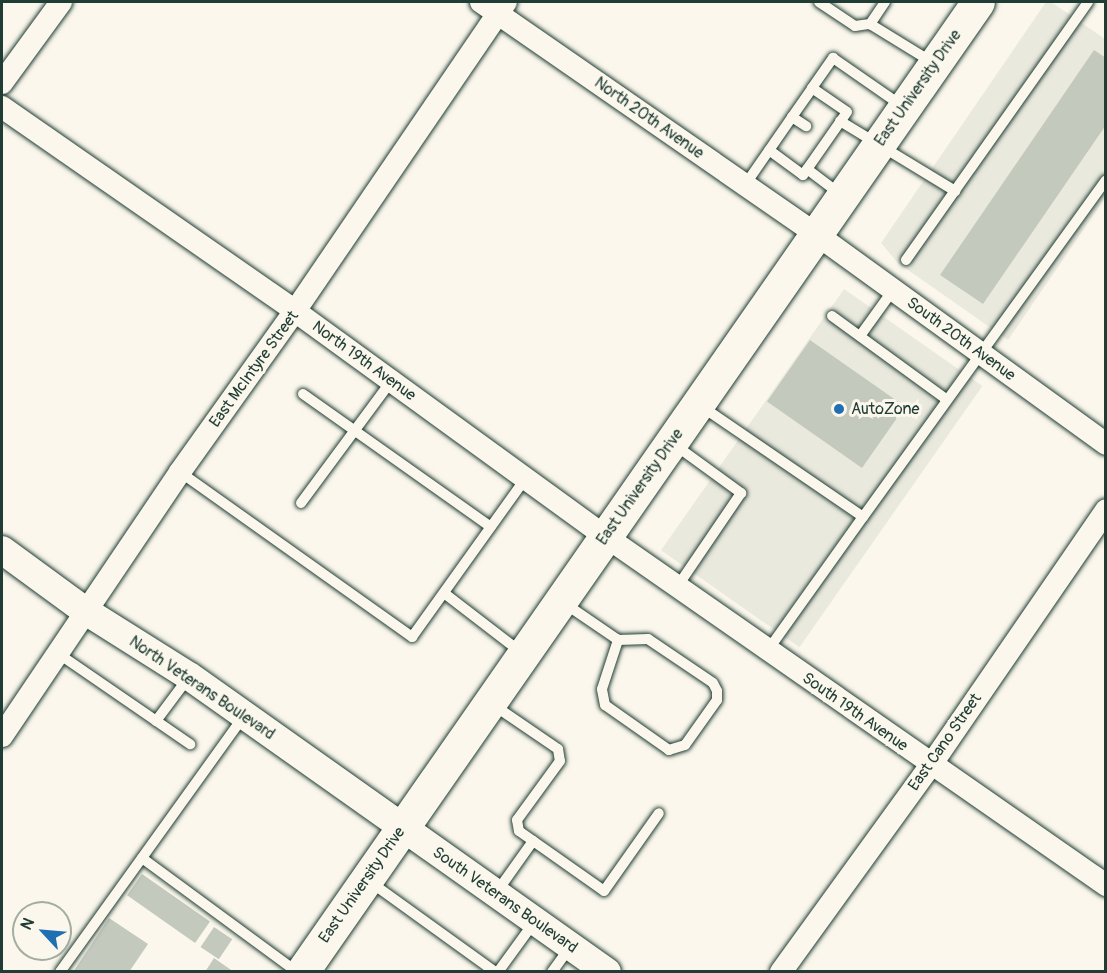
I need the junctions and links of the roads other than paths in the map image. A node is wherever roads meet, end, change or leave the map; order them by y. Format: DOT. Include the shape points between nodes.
graph roads {
  1 [pos="61,2"];
  2 [pos="819,2"];
  3 [pos="885,2"];
  4 [pos="978,2"];
  5 [pos="1088,2"];
  6 [pos="495,5"];
  7 [pos="870,24"];
  8 [pos="935,64"];
  9 [pos="2,83"];
  10 [pos="812,88"];
  11 [pos="2,107"];
  12 [pos="905,108"];
  13 [pos="792,117"];
  14 [pos="840,122"];
  15 [pos="806,126"];
  16 [pos="879,144"];
  17 [pos="769,150"];
  18 [pos="807,170"];
  19 [pos="1106,180"];
  20 [pos="745,185"];
  21 [pos="955,191"];
  22 [pos="843,196"];
  23 [pos="816,234"];
  24 [pos="906,260"];
  25 [pos="893,290"];
  26 [pos="295,311"];
  27 [pos="832,316"];
  28 [pos="860,336"];
  29 [pos="982,354"];
  30 [pos="392,380"];
  31 [pos="303,394"];
  32 [pos="945,399"];
  33 [pos="698,404"];
  34 [pos="355,430"];
  35 [pos="671,442"];
  36 [pos="1106,444"];
  37 [pos="180,472"];
  38 [pos="526,478"];
  39 [pos="301,503"];
  40 [pos="1106,510"];
  41 [pos="863,517"];
  42 [pos="491,527"];
  43 [pos="605,536"];
  44 [pos="2,550"];
  45 [pos="677,587"];
  46 [pos="444,593"];
  47 [pos="560,601"];
  48 [pos="84,610"];
  49 [pos="618,640"];
  50 [pos="768,650"];
  51 [pos="56,652"];
  52 [pos="523,654"];
  53 [pos="189,676"];
  54 [pos="489,703"];
  55 [pos="244,715"];
  56 [pos="156,721"];
  57 [pos="2,736"];
  58 [pos="190,744"];
  59 [pos="931,765"];
  60 [pos="659,813"];
  61 [pos="402,828"];
  62 [pos="533,841"];
  63 [pos="142,858"];
  64 [pos="367,879"];
  65 [pos="1106,885"];
  66 [pos="496,893"];
  67 [pos="535,921"];
  68 [pos="571,946"];
  69 [pos="60,972"];
  70 [pos="297,972"];
  71 [pos="302,972"];
  72 [pos="497,972"];
  73 [pos="552,972"];
  74 [pos="607,972"];
  75 [pos="781,972"];
  1 -- 9 [label="street"];
  2 -- 7 [label="lane" via="855,26"];
  3 -- 7 [label="lane"];
  4 -- 8 [label="main road, East University Drive"];
  5 -- 21 [label="lane"];
  6 -- 20 [label="street, North 20th Avenue"];
  6 -- 26 [label="street, East McIntyre Street"];
  7 -- 8 [label="lane"];
  8 -- 12 [label="main road, East University Drive"];
  10 -- 12 [label="lane" via="833,58"];
  10 -- 13 [label="lane"];
  10 -- 14 [label="lane" via="847,111"];
  11 -- 26 [label="street, North 19th Avenue"];
  12 -- 16 [label="main road, East University Drive"];
  13 -- 15 [label="lane"];
  13 -- 17 [label="lane"];
  14 -- 16 [label="lane"];
  14 -- 18 [label="lane"];
  16 -- 21 [label="lane"];
  16 -- 22 [label="main road, East University Drive"];
  17 -- 18 [label="lane" via="803,175"];
  17 -- 20 [label="lane"];
  18 -- 22 [label="lane"];
  19 -- 29 [label="lane"];
  20 -- 23 [label="street, North 20th Avenue"];
  21 -- 24 [label="lane"];
  22 -- 23 [label="main road, East University Drive"];
  23 -- 25 [label="street, South 20th Avenue"];
  23 -- 33 [label="main road, East University Drive"];
  25 -- 28 [label="lane"];
  25 -- 29 [label="street, South 20th Avenue"];
  26 -- 30 [label="street, North 19th Avenue"];
  26 -- 37 [label="street, East McIntyre Street"];
  27 -- 28 [label="lane"];
  28 -- 32 [label="lane"];
  29 -- 32 [label="lane"];
  29 -- 36 [label="street, South 20th Avenue"];
  30 -- 34 [label="lane"];
  30 -- 38 [label="street, North 19th Avenue"];
  31 -- 34 [label="lane"];
  32 -- 41 [label="lane"];
  33 -- 35 [label="main road, East University Drive"];
  33 -- 41 [label="lane"];
  34 -- 39 [label="lane"];
  34 -- 42 [label="lane"];
  35 -- 43 [label="main road, East University Drive"];
  35 -- 45 [label="lane" via="741,493"];
  37 -- 46 [label="lane" via="412,637"];
  37 -- 48 [label="street, East McIntyre Street"];
  38 -- 42 [label="lane"];
  38 -- 43 [label="street, North 19th Avenue"];
  40 -- 59 [label="street, East Cano Street"];
  41 -- 50 [label="lane"];
  42 -- 46 [label="lane"];
  43 -- 45 [label="street, South 19th Avenue"];
  43 -- 47 [label="main road, East University Drive"];
  44 -- 48 [label="street, North Veterans Boulevard"];
  45 -- 50 [label="street, South 19th Avenue"];
  46 -- 52 [label="lane"];
  47 -- 49 [label="lane"];
  47 -- 52 [label="main road, East University Drive"];
  48 -- 51 [label="street, East McIntyre Street"];
  48 -- 53 [label="street, North Veterans Boulevard"];
  49 -- 49 [label="lane" via="602,689 605,705 669,750 685,745 717,700 713,683 648,639"];
  50 -- 59 [label="street, South 19th Avenue"];
  51 -- 56 [label="lane"];
  51 -- 57 [label="street, East McIntyre Street"];
  52 -- 54 [label="main road, East University Drive"];
  53 -- 55 [label="street, North Veterans Boulevard"];
  53 -- 56 [label="lane"];
  54 -- 61 [label="main road, East University Drive"];
  54 -- 62 [label="lane" via="558,749 560,761 517,820 519,831"];
  55 -- 61 [label="street, North Veterans Boulevard"];
  55 -- 63 [label="lane"];
  56 -- 58 [label="lane"];
  59 -- 65 [label="street, South 19th Avenue"];
  59 -- 75 [label="street, East Cano Street"];
  60 -- 62 [label="lane" via="604,891"];
  61 -- 64 [label="main road, East University Drive"];
  61 -- 66 [label="street, South Veterans Boulevard"];
  62 -- 66 [label="lane"];
  63 -- 69 [label="lane"];
  63 -- 70 [label="lane"];
  64 -- 71 [label="main road, East University Drive"];
  64 -- 72 [label="lane"];
  66 -- 67 [label="street, South Veterans Boulevard"];
  67 -- 68 [label="street, South Veterans Boulevard"];
  67 -- 72 [label="lane"];
  68 -- 73 [label="lane"];
  68 -- 74 [label="street, South Veterans Boulevard"];
}
